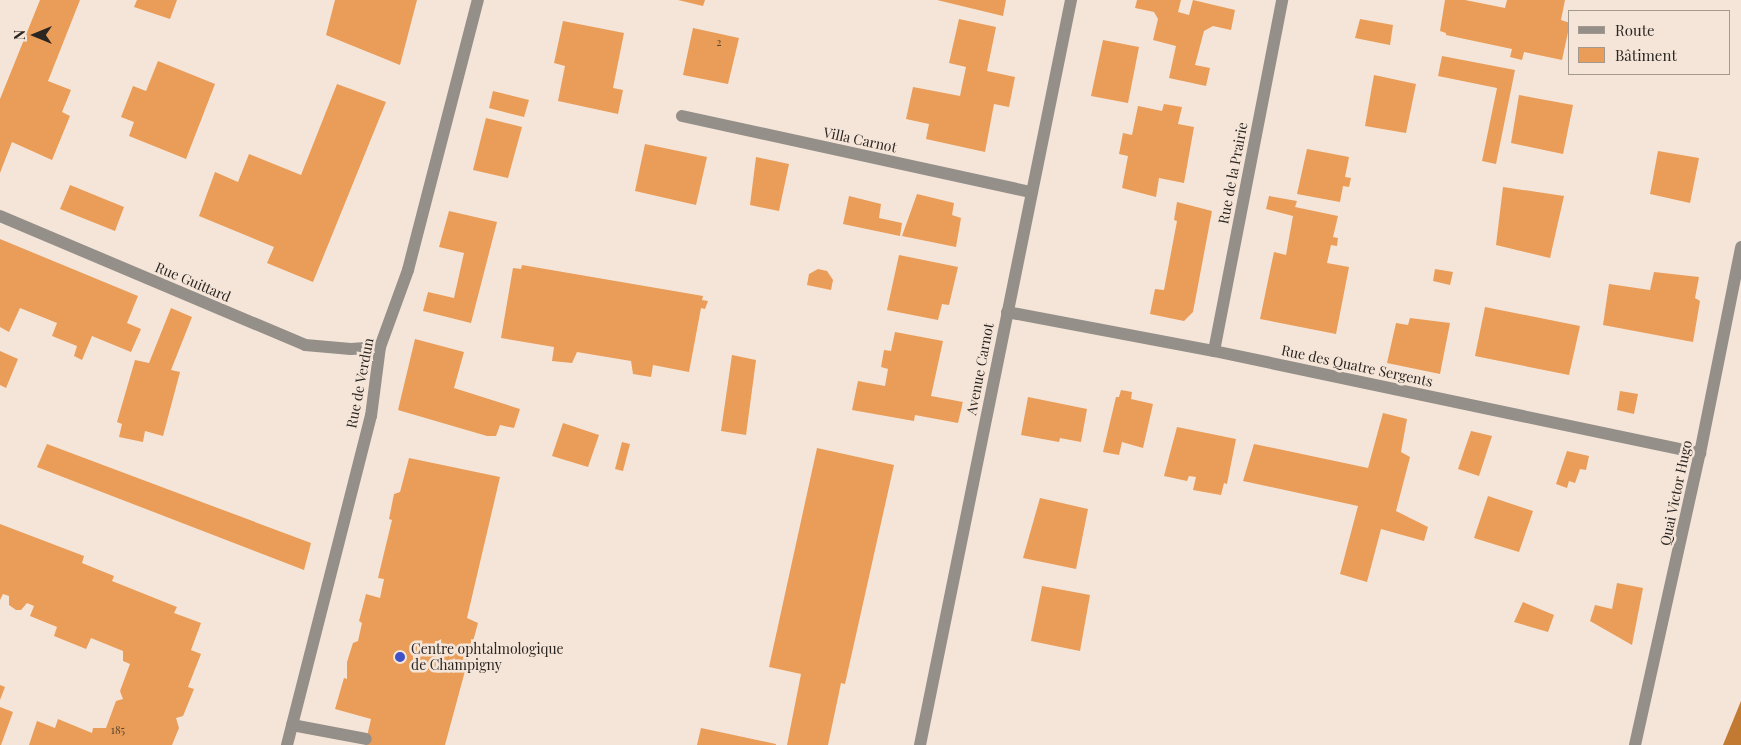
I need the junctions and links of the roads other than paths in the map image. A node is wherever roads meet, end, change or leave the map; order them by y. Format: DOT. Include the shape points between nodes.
graph roads {
  1 [pos="478,0"];
  2 [pos="1071,0"];
  3 [pos="1282,0"];
  4 [pos="682,116"];
  5 [pos="1031,192"];
  6 [pos="0,216"];
  7 [pos="1741,247"];
  8 [pos="1007,312"];
  9 [pos="380,347"];
  10 [pos="1214,351"];
  11 [pos="1700,453"];
  12 [pos="292,725"];
  13 [pos="366,739"];
  14 [pos="287,745"];
  15 [pos="920,745"];
  16 [pos="1635,745"];
  1 -- 9 [label="street, Rue de Verdun" via="408,270"];
  2 -- 5 [label="street, Avenue Carnot"];
  3 -- 10 [label="street, Rue de la Prairie"];
  4 -- 5 [label="street, Villa Carnot"];
  5 -- 8 [label="street, Avenue Carnot"];
  6 -- 9 [label="street, Rue Guittard" via="306,345 350,349"];
  7 -- 11 [label="street, Quai Victor Hugo"];
  8 -- 10 [label="street, Rue des Quatre Sergents"];
  8 -- 15 [label="street, Avenue Carnot"];
  9 -- 12 [label="street, Rue de Verdun" via="371,416"];
  10 -- 11 [label="street, Rue des Quatre Sergents"];
  11 -- 16 [label="street, Quai Victor Hugo"];
  12 -- 13 [label="street"];
  12 -- 14 [label="street, Rue de Verdun"];
}
